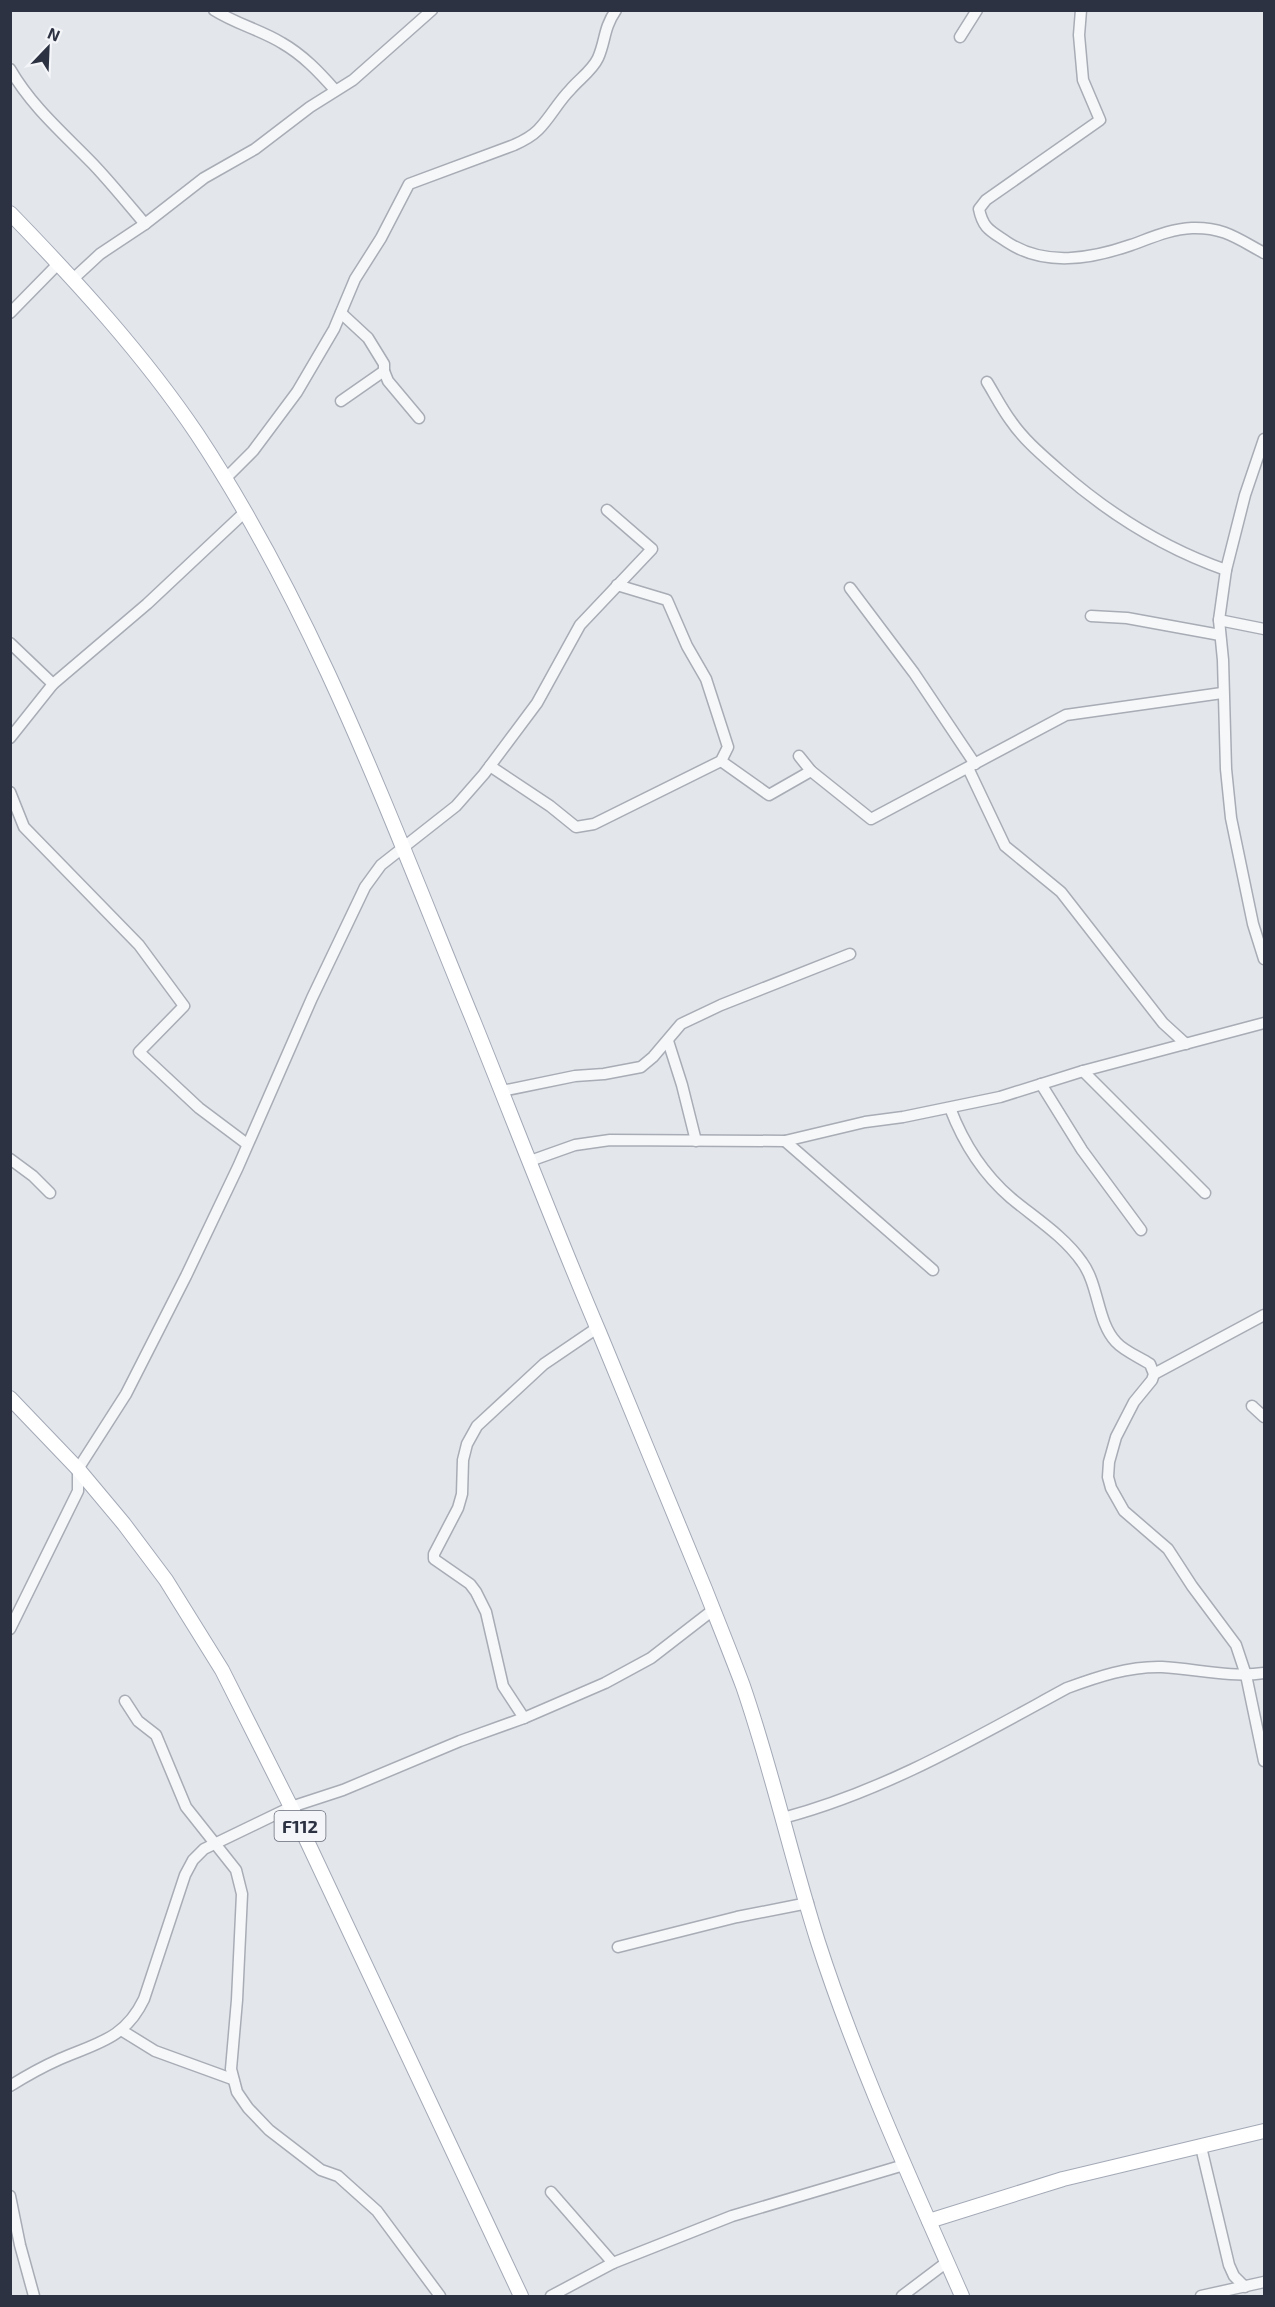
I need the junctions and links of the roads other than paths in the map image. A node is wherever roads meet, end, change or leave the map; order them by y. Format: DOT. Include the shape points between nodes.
graph roads {
  1 [pos="214,10"];
  2 [pos="432,10"];
  3 [pos="616,10"];
  4 [pos="977,10"];
  5 [pos="1081,10"];
  6 [pos="960,37"];
  7 [pos="10,69"];
  8 [pos="335,90"];
  9 [pos="10,213"];
  10 [pos="145,224"];
  11 [pos="1264,253"];
  12 [pos="59,263"];
  13 [pos="73,279"];
  14 [pos="10,313"];
  15 [pos="341,313"];
  16 [pos="384,371"];
  17 [pos="987,382"];
  18 [pos="341,401"];
  19 [pos="419,418"];
  20 [pos="1264,440"];
  21 [pos="225,479"];
  22 [pos="607,510"];
  23 [pos="245,512"];
  24 [pos="1226,570"];
  25 [pos="617,585"];
  26 [pos="850,588"];
  27 [pos="1091,616"];
  28 [pos="1219,620"];
  29 [pos="1264,629"];
  30 [pos="1220,634"];
  31 [pos="10,643"];
  32 [pos="53,684"];
  33 [pos="1222,693"];
  34 [pos="10,738"];
  35 [pos="799,756"];
  36 [pos="721,761"];
  37 [pos="490,766"];
  38 [pos="972,766"];
  39 [pos="812,771"];
  40 [pos="10,792"];
  41 [pos="403,849"];
  42 [pos="850,954"];
  43 [pos="1264,959"];
  44 [pos="1264,1023"];
  45 [pos="668,1041"];
  46 [pos="1186,1044"];
  47 [pos="1083,1071"];
  48 [pos="1041,1084"];
  49 [pos="502,1091"];
  50 [pos="950,1108"];
  51 [pos="696,1141"];
  52 [pos="785,1141"];
  53 [pos="248,1144"];
  54 [pos="10,1160"];
  55 [pos="530,1161"];
  56 [pos="50,1193"];
  57 [pos="1205,1193"];
  58 [pos="1141,1230"];
  59 [pos="933,1269"];
  60 [pos="1264,1315"];
  61 [pos="597,1328"];
  62 [pos="1154,1374"];
  63 [pos="10,1398"];
  64 [pos="1252,1406"];
  65 [pos="1264,1417"];
  66 [pos="78,1469"];
  67 [pos="713,1610"];
  68 [pos="10,1629"];
  69 [pos="1264,1673"];
  70 [pos="1246,1675"];
  71 [pos="125,1701"];
  72 [pos="524,1718"];
  73 [pos="1264,1761"];
  74 [pos="291,1807"];
  75 [pos="783,1818"];
  76 [pos="215,1842"];
  77 [pos="808,1904"];
  78 [pos="618,1947"];
  79 [pos="122,2030"];
  80 [pos="232,2079"];
  81 [pos="10,2086"];
  82 [pos="1264,2131"];
  83 [pos="1200,2146"];
  84 [pos="904,2165"];
  85 [pos="551,2192"];
  86 [pos="10,2196"];
  87 [pos="929,2221"];
  88 [pos="947,2262"];
  89 [pos="613,2264"];
  90 [pos="1264,2282"];
  91 [pos="1245,2287"];
  92 [pos="34,2296"];
  93 [pos="440,2296"];
  94 [pos="521,2296"];
  95 [pos="551,2296"];
  96 [pos="902,2296"];
  97 [pos="962,2296"];
  98 [pos="1201,2296"];
  1 -- 8 [label="street" via="299,54"];
  2 -- 8 [label="street" via="353,80"];
  3 -- 15 [label="street" via="606,24 598,58 539,129 514,145 409,184 355,279"];
  4 -- 6 [label="street"];
  5 -- 11 [label="street" via="1083,80 1100,120 986,200 979,209 984,226 1013,246 1045,257 1082,259 1190,228 1218,229"];
  7 -- 10 [label="street" via="53,126 93,164"];
  8 -- 10 [label="street" via="255,149 204,178"];
  9 -- 12 [label="main road"];
  10 -- 13 [label="street" via="100,254"];
  12 -- 13 [label="main road"];
  12 -- 14 [label="street"];
  13 -- 21 [label="main road" via="159,382"];
  15 -- 16 [label="street" via="368,338 384,364"];
  15 -- 21 [label="street" via="297,392 253,451"];
  16 -- 18 [label="street"];
  16 -- 19 [label="street"];
  17 -- 24 [label="street" via="1010,421 1082,490 1126,523 1163,544"];
  20 -- 24 [label="street"];
  21 -- 23 [label="main road"];
  22 -- 25 [label="street" via="652,549"];
  23 -- 32 [label="street" via="147,604"];
  23 -- 41 [label="main road" via="331,679"];
  24 -- 28 [label="street"];
  25 -- 36 [label="street" via="667,600 706,679 728,747"];
  25 -- 37 [label="street" via="580,625 537,703"];
  26 -- 38 [label="street" via="907,664"];
  27 -- 30 [label="street"];
  28 -- 29 [label="street"];
  28 -- 30 [label="street"];
  30 -- 33 [label="street"];
  31 -- 32 [label="street"];
  32 -- 34 [label="street"];
  33 -- 38 [label="street" via="1066,715"];
  33 -- 43 [label="street" via="1231,818"];
  35 -- 39 [label="street"];
  36 -- 37 [label="street" via="594,824 576,827"];
  36 -- 39 [label="street" via="768,795"];
  37 -- 41 [label="street" via="456,806"];
  38 -- 39 [label="street" via="871,819"];
  38 -- 46 [label="street" via="1005,846 1061,892 1164,1023"];
  40 -- 53 [label="street" via="24,827 139,945 184,1005 139,1052 199,1108"];
  41 -- 49 [label="main road"];
  41 -- 53 [label="street" via="381,865 365,887"];
  42 -- 45 [label="street" via="700,1014 681,1024"];
  44 -- 46 [label="street"];
  45 -- 49 [label="street" via="641,1067"];
  45 -- 51 [label="street"];
  46 -- 47 [label="street"];
  47 -- 48 [label="street"];
  47 -- 57 [label="street"];
  48 -- 50 [label="street"];
  48 -- 58 [label="street" via="1082,1150"];
  49 -- 55 [label="main road"];
  50 -- 52 [label="street"];
  50 -- 62 [label="street" via="959,1133 1008,1196 1074,1250 1085,1265 1111,1336 1150,1364"];
  51 -- 52 [label="street"];
  51 -- 55 [label="street" via="610,1140 575,1145"];
  52 -- 59 [label="street"];
  53 -- 66 [label="street" via="126,1394"];
  54 -- 56 [label="street"];
  55 -- 61 [label="main road"];
  60 -- 62 [label="street"];
  61 -- 67 [label="main road"];
  61 -- 72 [label="street" via="544,1364 477,1426 463,1460 458,1508 434,1554 434,1559 476,1592 486,1612 503,1686"];
  62 -- 70 [label="street" via="1116,1437 1109,1462 1111,1488 1124,1512 1168,1549 1236,1645"];
  63 -- 66 [label="main road, F112"];
  64 -- 65 [label="street"];
  66 -- 68 [label="street" via="78,1491"];
  66 -- 74 [label="main road, F112" via="166,1580 222,1670"];
  67 -- 72 [label="street" via="651,1658"];
  67 -- 75 [label="main road" via="743,1686"];
  69 -- 70 [label="street"];
  70 -- 73 [label="street"];
  70 -- 75 [label="street" via="1161,1667 1137,1668 1087,1680 904,1775 826,1807"];
  71 -- 76 [label="street" via="138,1721 156,1735 186,1807"];
  72 -- 74 [label="street"];
  74 -- 76 [label="street"];
  74 -- 94 [label="main road, F112"];
  75 -- 77 [label="main road"];
  76 -- 79 [label="street" via="193,1860 185,1875 144,1999 135,2017"];
  76 -- 80 [label="street" via="236,1870 242,1894"];
  77 -- 78 [label="street"];
  77 -- 84 [label="main road" via="841,2008"];
  79 -- 80 [label="street" via="155,2051"];
  79 -- 81 [label="street"];
  80 -- 93 [label="street" via="248,2108 269,2130 321,2170 338,2176 377,2211"];
  82 -- 83 [label="main road"];
  83 -- 87 [label="main road" via="1063,2179"];
  83 -- 91 [label="street" via="1229,2265"];
  84 -- 87 [label="main road"];
  84 -- 89 [label="street" via="732,2216"];
  85 -- 89 [label="street"];
  86 -- 92 [label="street"];
  87 -- 88 [label="main road"];
  88 -- 96 [label="street"];
  88 -- 97 [label="main road"];
  89 -- 95 [label="street"];
  90 -- 91 [label="street"];
  91 -- 98 [label="street"];
}
